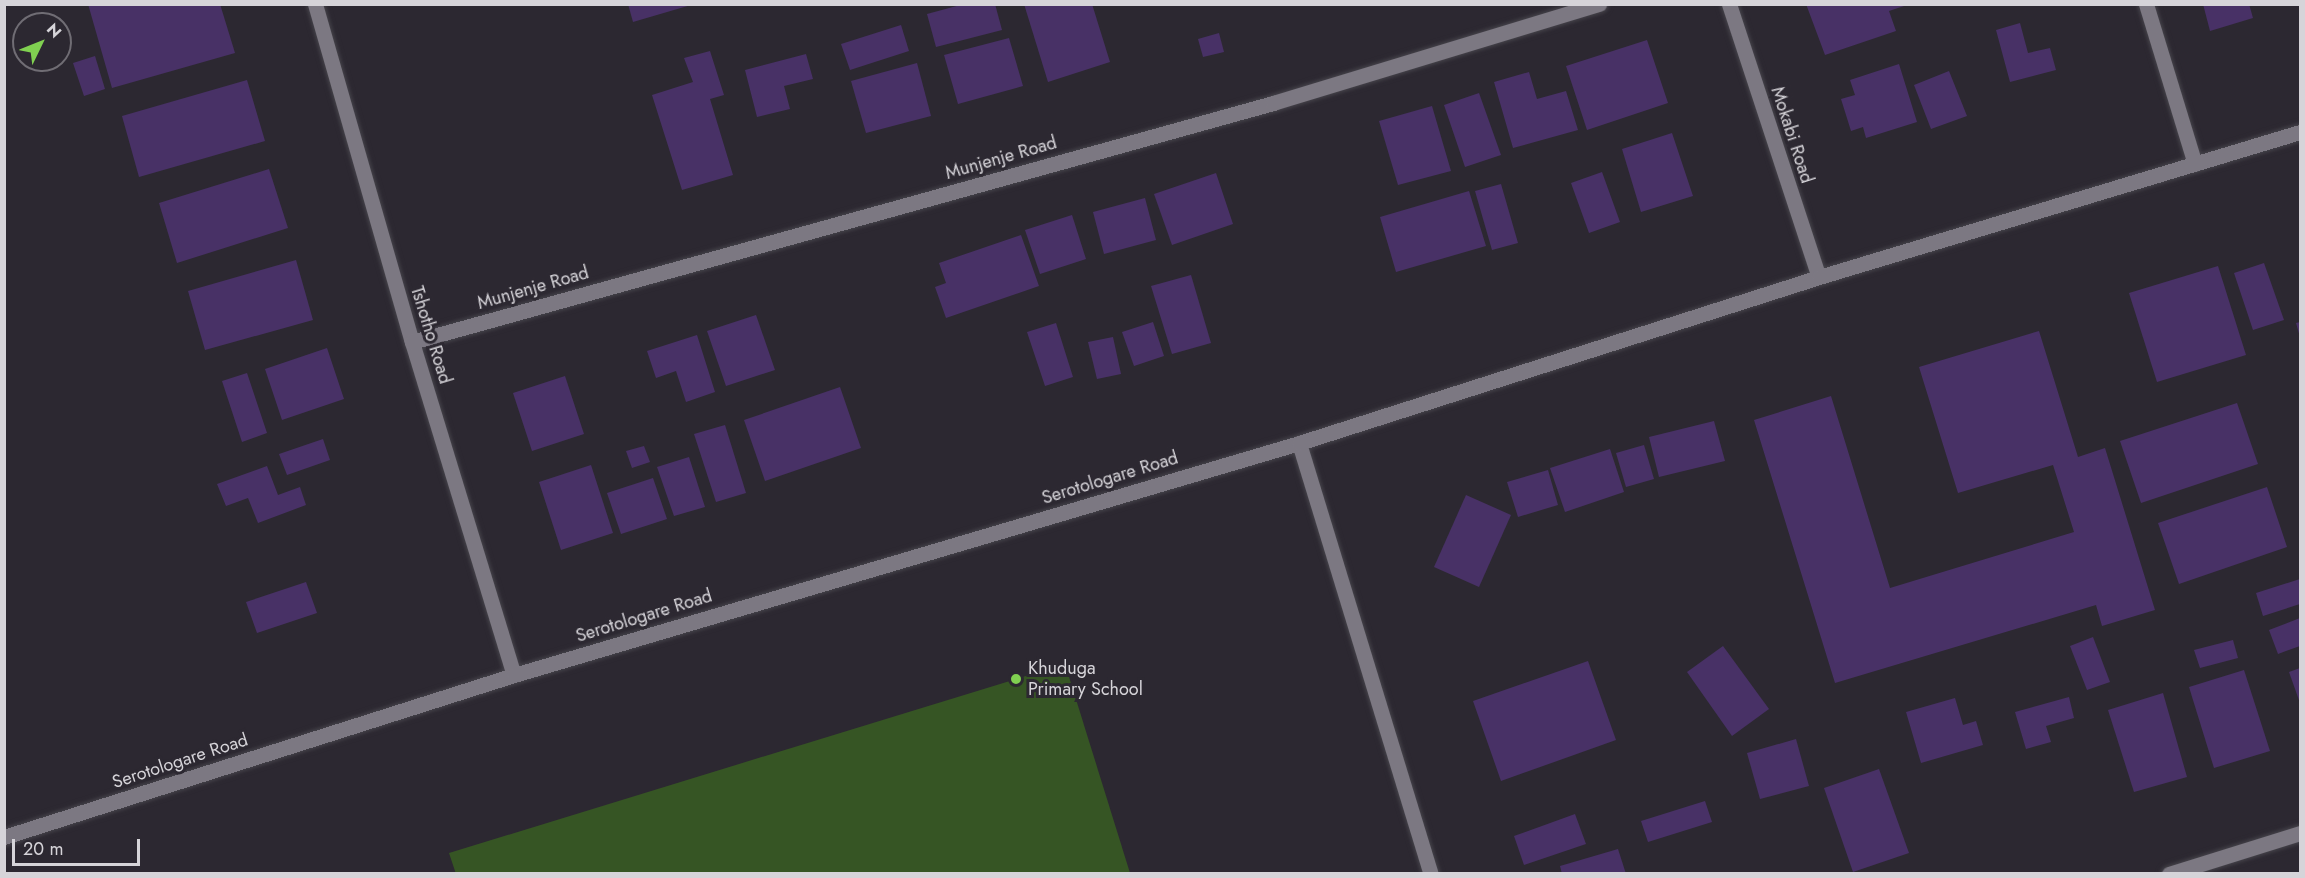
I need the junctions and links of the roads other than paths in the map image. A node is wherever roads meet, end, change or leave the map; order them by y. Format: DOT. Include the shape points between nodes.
graph roads {
  1 [pos="315,4"];
  2 [pos="1599,4"];
  3 [pos="1729,4"];
  4 [pos="2146,4"];
  5 [pos="2301,132"];
  6 [pos="2195,164"];
  7 [pos="1819,277"];
  8 [pos="412,342"];
  9 [pos="1299,443"];
  10 [pos="514,675"];
  11 [pos="2301,833"];
  12 [pos="4,837"];
  13 [pos="1431,873"];
  14 [pos="2169,873"];
  1 -- 8 [label="street, Tshotho Road"];
  2 -- 8 [label="street, Munjenje Road" via="1274,103"];
  3 -- 7 [label="street, Mokabi Road"];
  4 -- 6 [label="street"];
  5 -- 6 [label="street, Serotologare Road"];
  6 -- 7 [label="street, Serotologare Road"];
  7 -- 9 [label="street, Serotologare Road"];
  8 -- 10 [label="street, Tshotho Road"];
  9 -- 10 [label="street, Serotologare Road"];
  9 -- 13 [label="street"];
  10 -- 12 [label="street, Serotologare Road"];
  11 -- 14 [label="street"];
}
